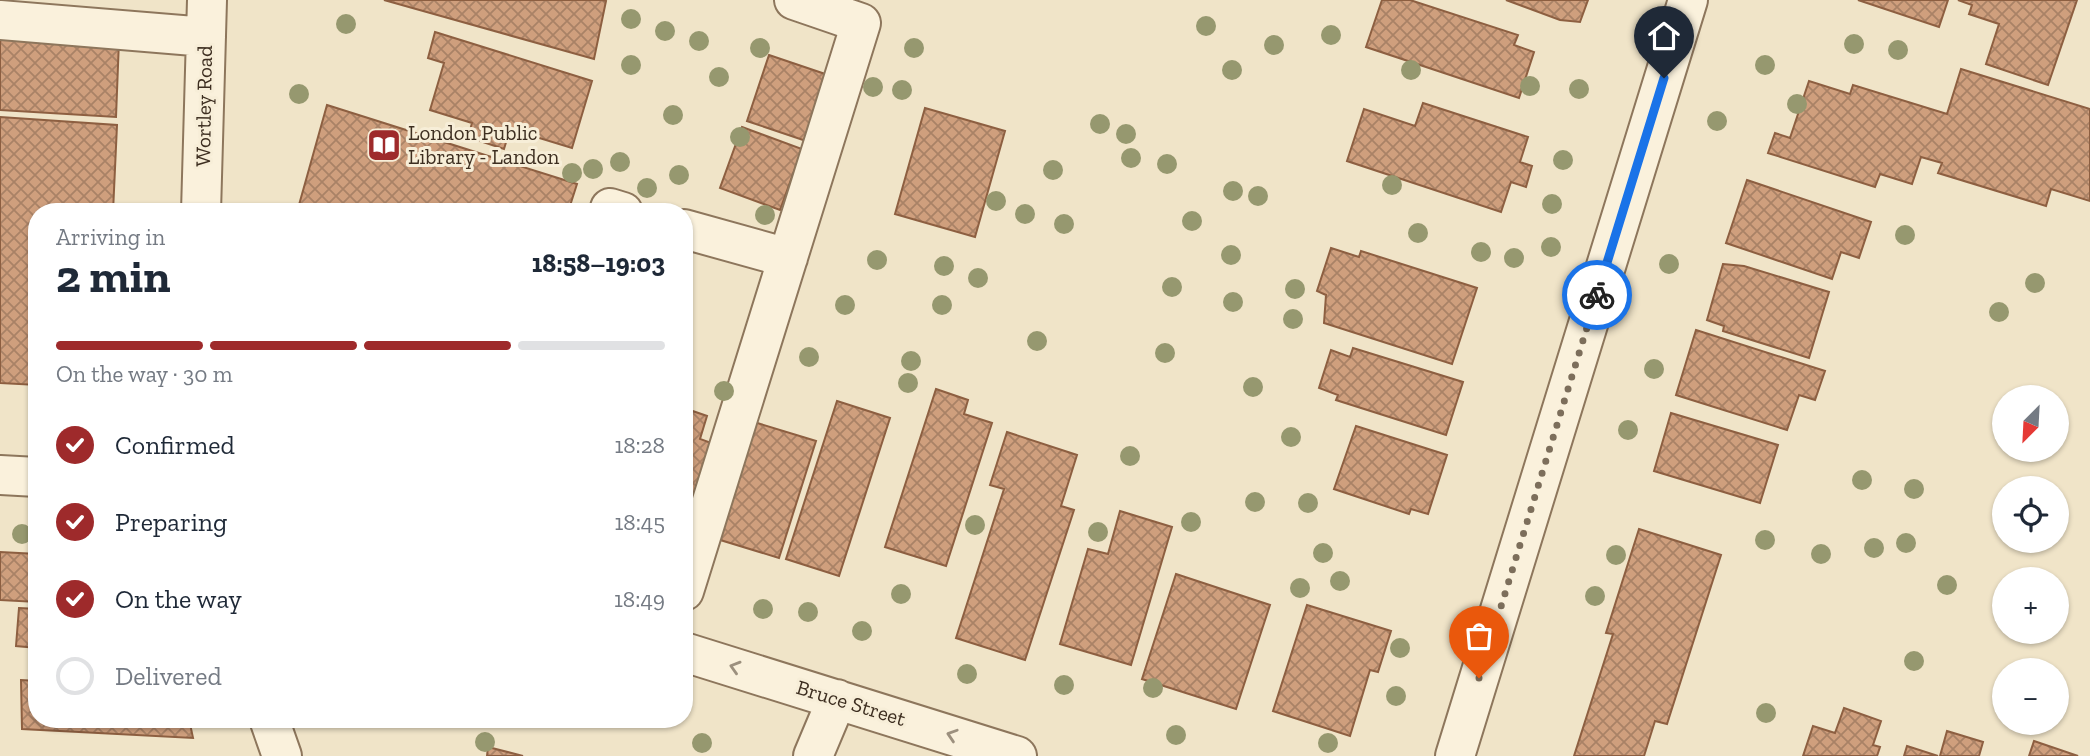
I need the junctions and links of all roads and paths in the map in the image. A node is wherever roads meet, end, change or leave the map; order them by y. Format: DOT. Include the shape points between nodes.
graph roads {
  1 [pos="207,0"];
  2 [pos="793,0"];
  3 [pos="1688,0"];
  4 [pos="0,20"];
  5 [pos="206,37"];
  6 [pos="201,203"];
  7 [pos="693,232"];
  8 [pos="788,258"];
  9 [pos="0,475"];
  10 [pos="28,477"];
  11 [pos="693,562"];
  12 [pos="693,655"];
  13 [pos="837,699"];
  14 [pos="272,728"];
  15 [pos="282,756"];
  16 [pos="813,756"];
  17 [pos="1017,756"];
  18 [pos="1455,756"];
  1 -- 5 [label="street, Wortley Road"];
  2 -- 8 [label="street" via="861,23"];
  3 -- 18 [label="street"];
  4 -- 5 [label="street"];
  5 -- 6 [label="street, Wortley Road"];
  7 -- 8 [label="street"];
  8 -- 11 [label="street"];
  9 -- 10 [label="street"];
  13 -- 12 [label="street, Bruce Street, one-way"];
  13 -- 16 [label="street"];
  17 -- 13 [label="street, Bruce Street, one-way"];
  14 -- 15 [label="street"];
}
